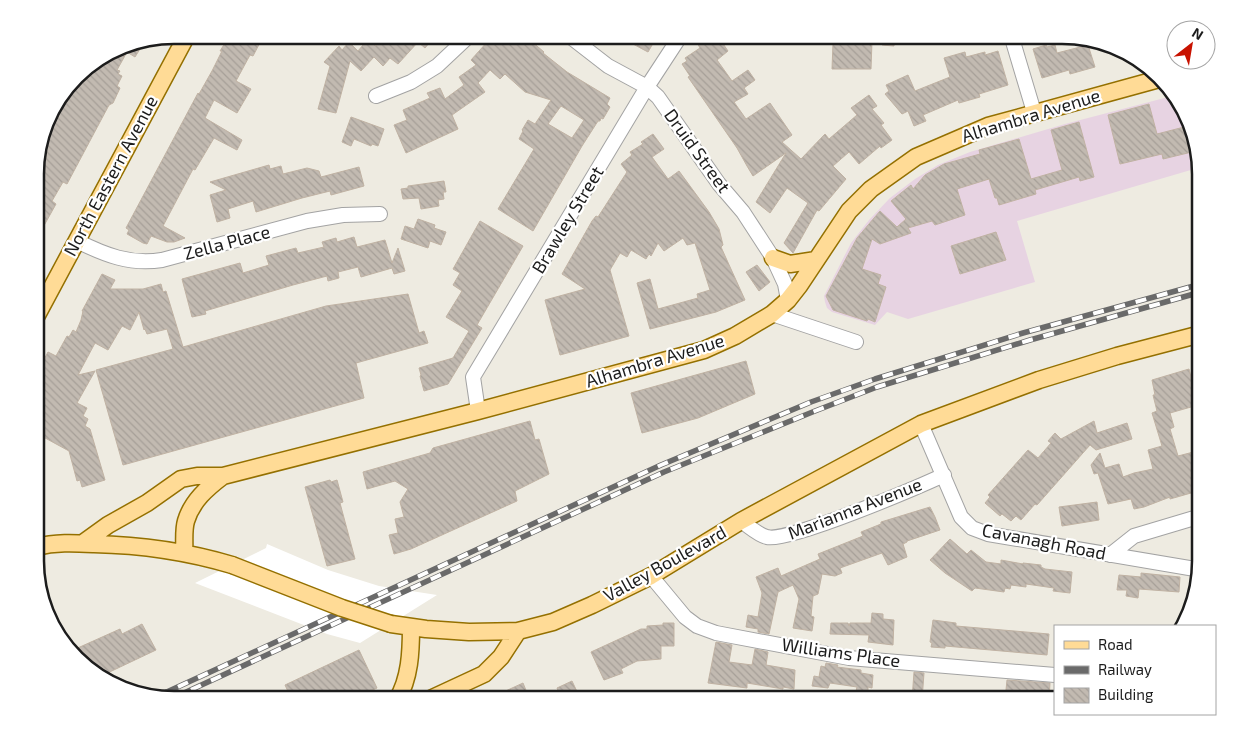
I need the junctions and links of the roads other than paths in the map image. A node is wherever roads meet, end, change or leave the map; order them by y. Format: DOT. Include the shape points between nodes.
graph roads {
  1 [pos="182,44"];
  2 [pos="460,44"];
  3 [pos="580,44"];
  4 [pos="675,44"];
  5 [pos="1014,44"];
  6 [pos="1153,81"];
  7 [pos="647,87"];
  8 [pos="376,96"];
  9 [pos="1034,112"];
  10 [pos="380,214"];
  11 [pos="77,240"];
  12 [pos="774,258"];
  13 [pos="816,260"];
  14 [pos="788,300"];
  15 [pos="44,301"];
  16 [pos="772,314"];
  17 [pos="1192,336"];
  18 [pos="856,342"];
  19 [pos="478,411"];
  20 [pos="921,424"];
  21 [pos="944,475"];
  22 [pos="223,476"];
  23 [pos="1192,519"];
  24 [pos="741,521"];
  25 [pos="83,543"];
  26 [pos="44,545"];
  27 [pos="184,553"];
  28 [pos="1110,555"];
  29 [pos="1192,568"];
  30 [pos="651,576"];
  31 [pos="411,627"];
  32 [pos="518,631"];
  33 [pos="1054,675"];
  34 [pos="402,691"];
  35 [pos="447,691"];
  1 -- 11 [label="main road, North Eastern Avenue"];
  2 -- 8 [label="street" via="437,66 411,82"];
  3 -- 7 [label="street, Druid Street" via="608,66"];
  4 -- 7 [label="street, Brawley Street"];
  5 -- 9 [label="street"];
  6 -- 9 [label="main road, Alhambra Avenue"];
  7 -- 12 [label="street, Druid Street" via="672,114"];
  7 -- 19 [label="street, Brawley Street" via="473,377"];
  9 -- 13 [label="main road, Alhambra Avenue" via="988,126 916,157 871,189 849,211"];
  10 -- 11 [label="street, Zella Place" via="343,215 307,221 146,263 104,255"];
  11 -- 15 [label="main road, North Eastern Avenue"];
  12 -- 13 [label="main road" via="790,264"];
  12 -- 14 [label="street, Druid Street"];
  13 -- 14 [label="main road, Alhambra Avenue"];
  14 -- 16 [label="main road, Alhambra Avenue"];
  16 -- 18 [label="street"];
  16 -- 19 [label="main road, Alhambra Avenue" via="704,350"];
  17 -- 20 [label="main road, Valley Boulevard" via="1039,380"];
  19 -- 22 [label="main road, Alhambra Avenue"];
  20 -- 21 [label="street, Cavanagh Road"];
  20 -- 24 [label="main road, Valley Boulevard"];
  21 -- 24 [label="street, Marianna Avenue" via="828,522 778,538 766,537"];
  21 -- 28 [label="street, Cavanagh Road" via="961,517 972,528 988,534"];
  22 -- 25 [label="main road" via="181,479"];
  22 -- 27 [label="main road" via="196,500 186,522"];
  23 -- 28 [label="street" via="1134,536"];
  24 -- 30 [label="main road, Valley Boulevard"];
  25 -- 26 [label="main road, Valley Boulevard"];
  25 -- 27 [label="main road, Valley Boulevard" via="136,545"];
  27 -- 31 [label="main road, Valley Boulevard, bridge" via="232,565 342,608"];
  28 -- 29 [label="street, Cavanagh Road"];
  30 -- 32 [label="main road, Valley Boulevard" via="553,622"];
  30 -- 33 [label="street, Williams Place" via="685,617 697,626 716,632 849,658"];
  31 -- 32 [label="main road, Valley Boulevard" via="468,632"];
  31 -- 34 [label="main road" via="411,650"];
  32 -- 35 [label="main road" via="501,657 484,674"];
}
